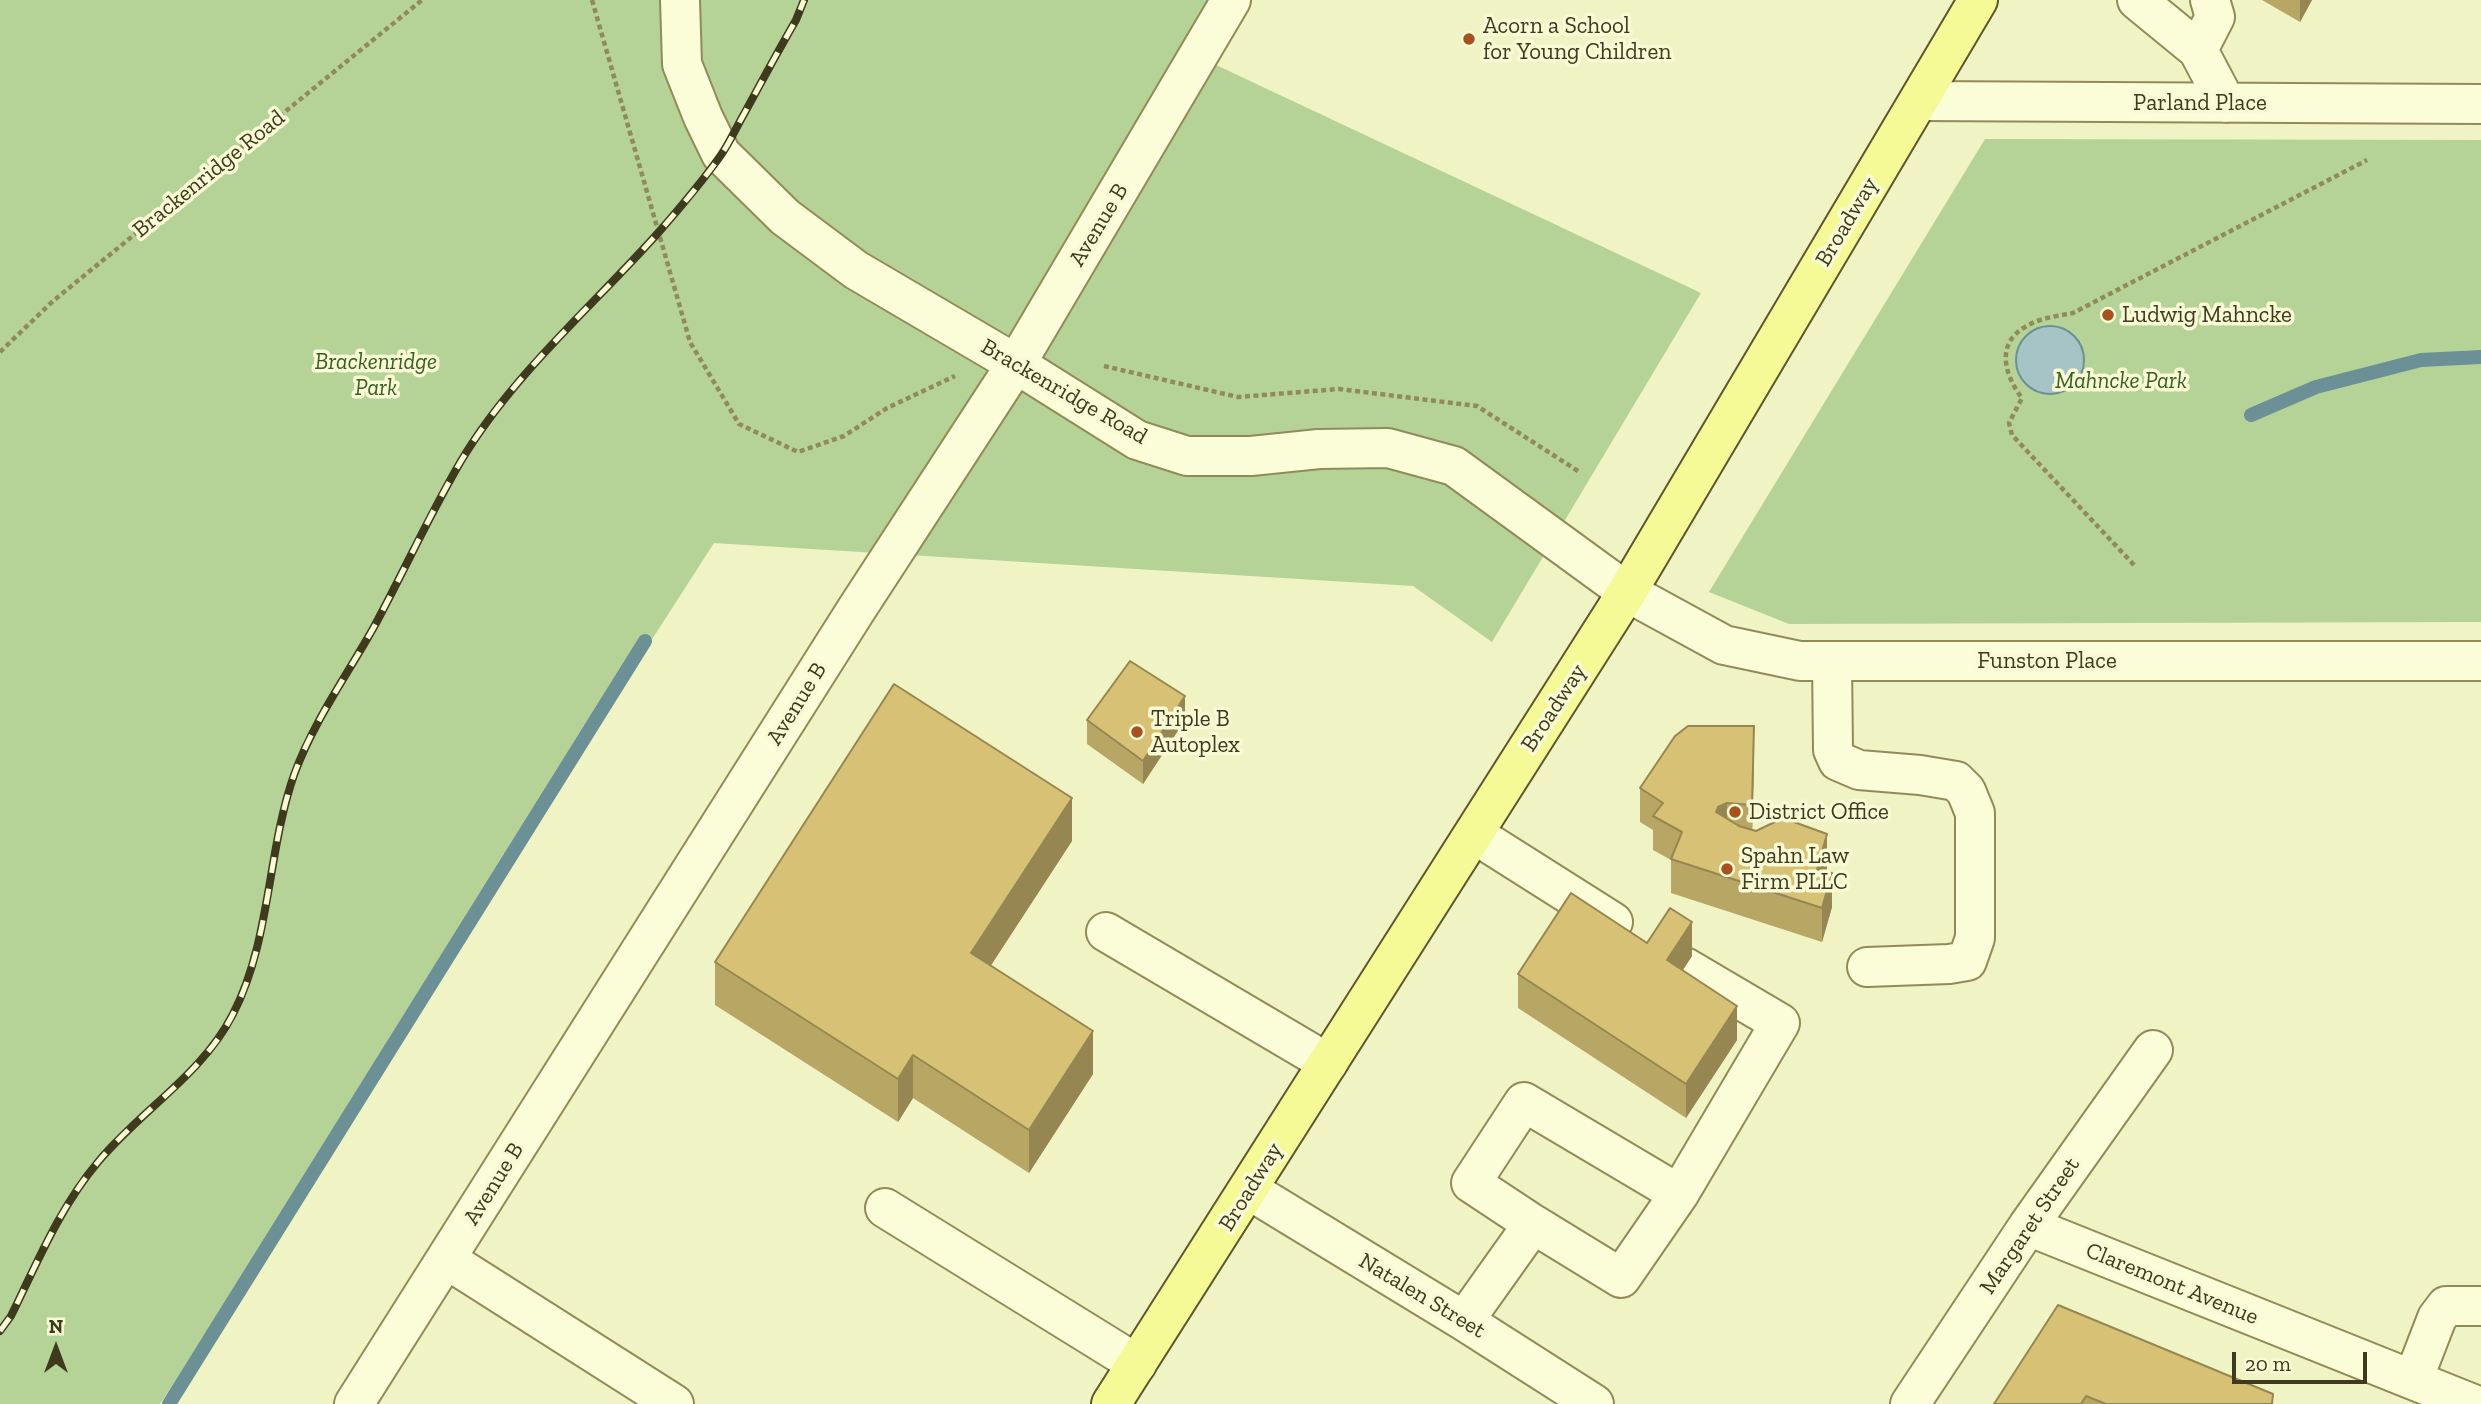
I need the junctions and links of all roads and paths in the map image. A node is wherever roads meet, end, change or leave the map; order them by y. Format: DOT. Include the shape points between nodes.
graph roads {
  1 [pos="422,0"];
  2 [pos="592,0"];
  3 [pos="680,0"];
  4 [pos="1231,0"];
  5 [pos="1978,0"];
  6 [pos="2137,0"];
  7 [pos="2210,0"];
  8 [pos="2198,50"];
  9 [pos="1919,101"];
  10 [pos="2226,103"];
  11 [pos="2481,104"];
  12 [pos="2367,160"];
  13 [pos="0,352"];
  14 [pos="1016,364"];
  15 [pos="1097,365"];
  16 [pos="966,372"];
  17 [pos="1578,471"];
  18 [pos="2134,565"];
  19 [pos="1627,592"];
  20 [pos="1832,661"];
  21 [pos="2481,661"];
  22 [pos="1474,834"];
  23 [pos="1106,933"];
  24 [pos="1867,967"];
  25 [pos="2153,1050"];
  26 [pos="1328,1063"];
  27 [pos="1249,1190"];
  28 [pos="1679,1194"];
  29 [pos="885,1208"];
  30 [pos="1533,1224"];
  31 [pos="2028,1226"];
  32 [pos="446,1259"];
  33 [pos="2481,1306"];
  34 [pos="1464,1321"];
  35 [pos="1137,1364"];
  36 [pos="2413,1380"];
  37 [pos="354,1404"];
  38 [pos="674,1404"];
  39 [pos="1111,1404"];
  40 [pos="1594,1404"];
  41 [pos="1910,1404"];
  42 [pos="2473,1404"];
  1 -- 13 [label="path, Brackenridge Road" via="53,301"];
  2 -- 16 [label="path" via="690,342 739,424 798,452 844,436 887,408"];
  3 -- 14 [label="street, Brackenridge Road" via="682,64 721,154 785,217 856,270"];
  4 -- 14 [label="street, Avenue B"];
  5 -- 9 [label="main road, Broadway"];
  6 -- 8 [label="street"];
  7 -- 8 [label="street" via="2215,17"];
  8 -- 10 [label="street"];
  9 -- 10 [label="street, Parland Place"];
  9 -- 19 [label="main road, Broadway"];
  10 -- 11 [label="street, Parland Place"];
  12 -- 18 [label="path" via="2073,313 2024,327 2010,340 2005,358 2010,383 2022,398 2009,423 2012,435"];
  14 -- 19 [label="street, Brackenridge Road" via="1137,440 1187,456 1388,448 1454,466"];
  14 -- 32 [label="street, Avenue B"];
  15 -- 17 [label="path" via="1238,397 1339,388 1477,406"];
  19 -- 20 [label="street, Funston Place" via="1724,645 1800,661"];
  19 -- 22 [label="main road, Broadway"];
  20 -- 21 [label="street, Funston Place"];
  20 -- 24 [label="street" via="1833,750 1838,761 1859,769 1956,781 1975,813 1975,939 1967,961"];
  22 -- 26 [label="main road, Broadway"];
  22 -- 28 [label="street" via="1780,1023"];
  23 -- 26 [label="street"];
  25 -- 31 [label="street, Margaret Street"];
  26 -- 27 [label="main road, Broadway"];
  27 -- 34 [label="street, Natalen Street"];
  27 -- 35 [label="main road, Broadway"];
  28 -- 30 [label="street" via="1621,1278"];
  28 -- 30 [label="street" via="1524,1102 1471,1182"];
  29 -- 35 [label="street"];
  30 -- 34 [label="street"];
  31 -- 36 [label="street, Claremont Avenue"];
  31 -- 41 [label="street, Margaret Street"];
  32 -- 37 [label="street, Avenue B"];
  32 -- 38 [label="street"];
  33 -- 36 [label="street" via="2446,1306"];
  34 -- 40 [label="street, Natalen Street"];
  35 -- 39 [label="main road, Broadway"];
  36 -- 42 [label="street, Claremont Avenue"];
}
